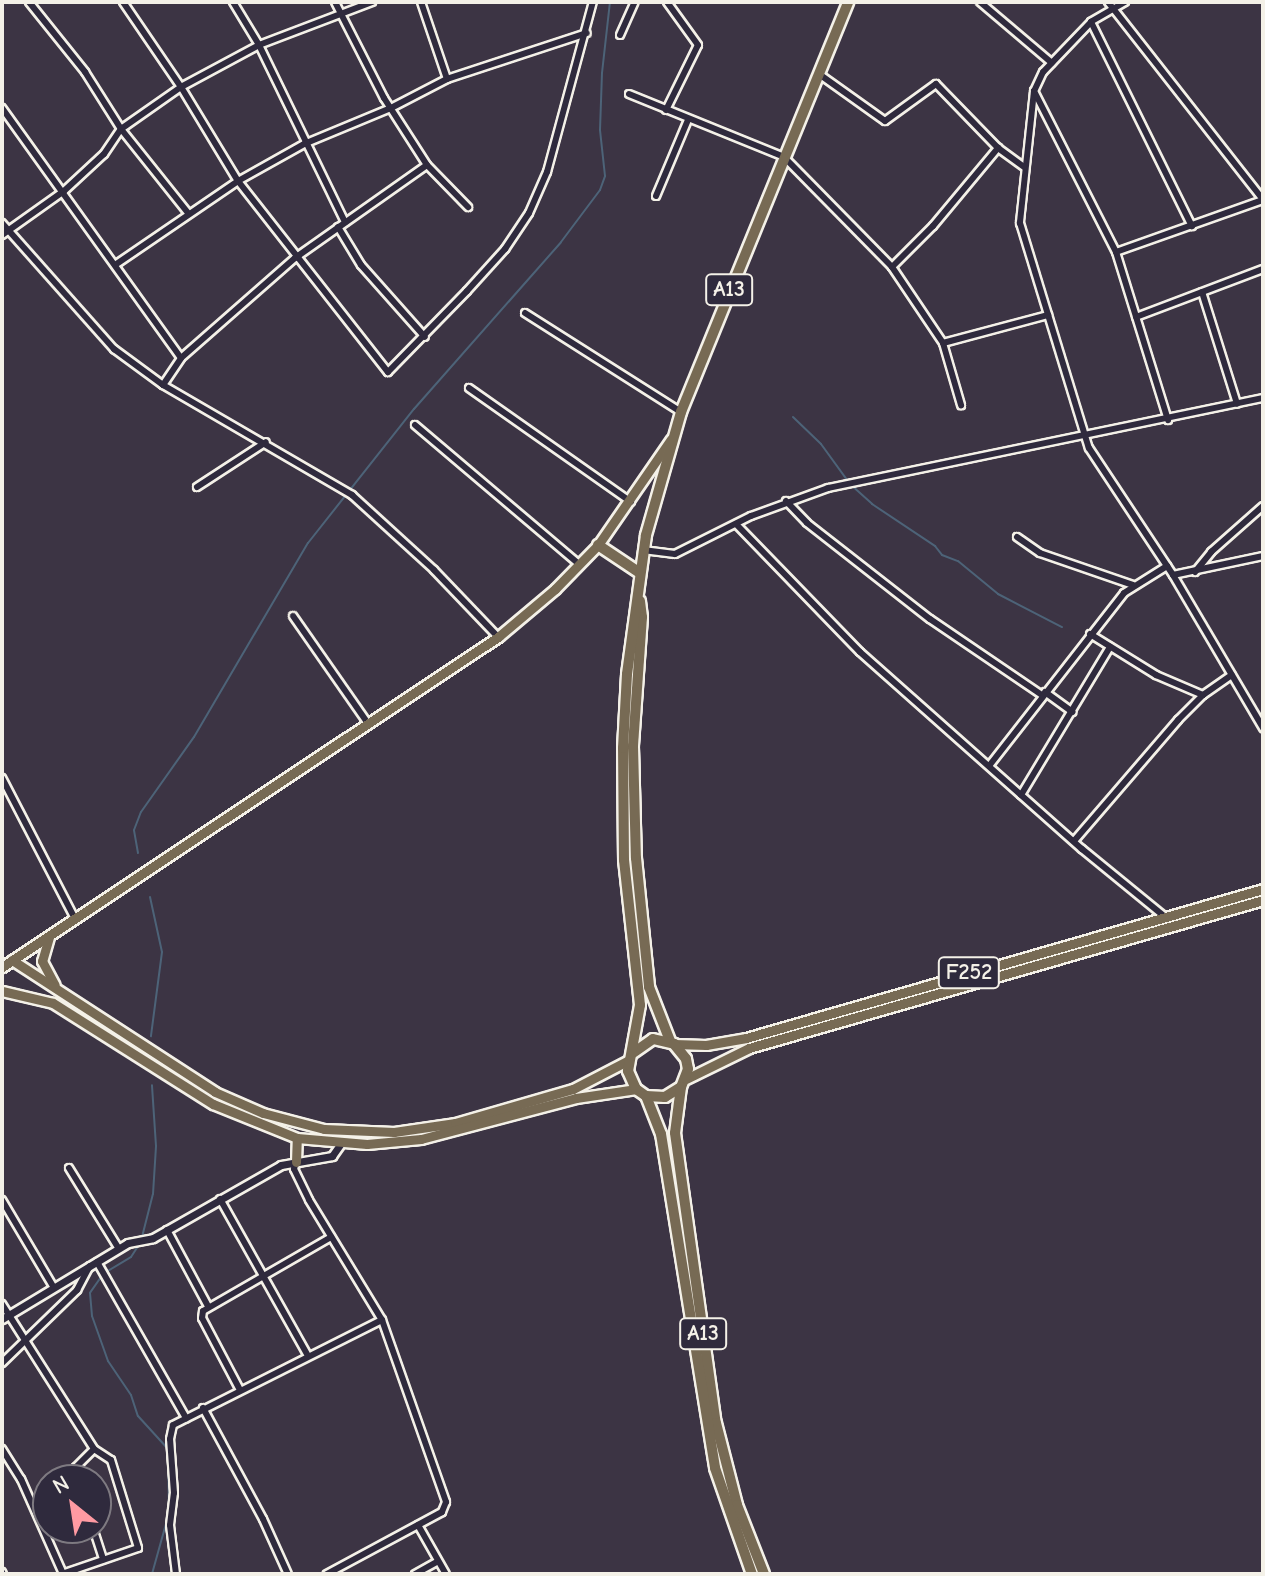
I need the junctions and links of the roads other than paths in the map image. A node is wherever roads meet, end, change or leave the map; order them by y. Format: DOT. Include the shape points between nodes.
graph roads {
  1 [pos="29,2"];
  2 [pos="123,2"];
  3 [pos="233,2"];
  4 [pos="335,2"];
  5 [pos="372,2"];
  6 [pos="421,2"];
  7 [pos="593,2"];
  8 [pos="635,2"];
  9 [pos="667,2"];
  10 [pos="848,2"];
  11 [pos="980,2"];
  12 [pos="1125,2"];
  13 [pos="1110,4"];
  14 [pos="343,14"];
  15 [pos="1091,22"];
  16 [pos="587,33"];
  17 [pos="620,35"];
  18 [pos="259,45"];
  19 [pos="1052,63"];
  20 [pos="818,74"];
  21 [pos="447,79"];
  22 [pos="181,87"];
  23 [pos="1034,91"];
  24 [pos="629,94"];
  25 [pos="2,108"];
  26 [pos="391,108"];
  27 [pos="666,110"];
  28 [pos="688,120"];
  29 [pos="121,129"];
  30 [pos="304,144"];
  31 [pos="998,148"];
  32 [pos="784,157"];
  33 [pos="427,165"];
  34 [pos="1024,167"];
  35 [pos="238,181"];
  36 [pos="64,191"];
  37 [pos="656,196"];
  38 [pos="1263,200"];
  39 [pos="468,207"];
  40 [pos="188,213"];
  41 [pos="2,223"];
  42 [pos="341,224"];
  43 [pos="1192,226"];
  44 [pos="5,233"];
  45 [pos="1116,252"];
  46 [pos="295,258"];
  47 [pos="115,265"];
  48 [pos="892,267"];
  49 [pos="1263,269"];
  50 [pos="1202,292"];
  51 [pos="525,313"];
  52 [pos="1048,315"];
  53 [pos="1136,317"];
  54 [pos="425,337"];
  55 [pos="943,343"];
  56 [pos="181,358"];
  57 [pos="163,385"];
  58 [pos="469,388"];
  59 [pos="1263,398"];
  60 [pos="1237,404"];
  61 [pos="961,405"];
  62 [pos="681,412"];
  63 [pos="1168,420"];
  64 [pos="415,425"];
  65 [pos="1085,437"];
  66 [pos="671,439"];
  67 [pos="266,442"];
  68 [pos="197,487"];
  69 [pos="786,501"];
  70 [pos="631,502"];
  71 [pos="1263,506"];
  72 [pos="736,524"];
  73 [pos="1017,537"];
  74 [pos="598,545"];
  75 [pos="643,550"];
  76 [pos="1263,556"];
  77 [pos="580,565"];
  78 [pos="1167,566"];
  79 [pos="1195,572"];
  80 [pos="640,573"];
  81 [pos="1173,575"];
  82 [pos="1133,585"];
  83 [pos="638,586"];
  84 [pos="293,616"];
  85 [pos="1090,634"];
  86 [pos="498,637"];
  87 [pos="1110,647"];
  88 [pos="1232,675"];
  89 [pos="1044,694"];
  90 [pos="1203,695"];
  91 [pos="1073,712"];
  92 [pos="369,725"];
  93 [pos="1263,728"];
  94 [pos="989,766"];
  95 [pos="2,778"];
  96 [pos="1021,795"];
  97 [pos="1074,841"];
  98 [pos="1263,889"];
  99 [pos="1263,900"];
  100 [pos="1165,917"];
  101 [pos="75,919"];
  102 [pos="50,935"];
  103 [pos="12,960"];
  104 [pos="2,967"];
  105 [pos="2,991"];
  106 [pos="62,993"];
  107 [pos="672,1042"];
  108 [pos="631,1056"];
  109 [pos="683,1083"];
  110 [pos="641,1093"];
  111 [pos="297,1138"];
  112 [pos="341,1143"];
  113 [pos="296,1162"];
  114 [pos="69,1168"];
  115 [pos="220,1199"];
  116 [pos="2,1200"];
  117 [pos="167,1230"];
  118 [pos="331,1237"];
  119 [pos="119,1249"];
  120 [pos="99,1268"];
  121 [pos="264,1277"];
  122 [pos="54,1288"];
  123 [pos="2,1304"];
  124 [pos="208,1306"];
  125 [pos="5,1317"];
  126 [pos="382,1320"];
  127 [pos="23,1342"];
  128 [pos="308,1356"];
  129 [pos="2,1363"];
  130 [pos="240,1390"];
  131 [pos="203,1408"];
  132 [pos="186,1418"];
  133 [pos="2,1449"];
  134 [pos="94,1449"];
  135 [pos="79,1464"];
  136 [pos="418,1525"];
  137 [pos="98,1544"];
  138 [pos="103,1559"];
  139 [pos="438,1561"];
  140 [pos="63,1574"];
  141 [pos="176,1574"];
  142 [pos="288,1574"];
  143 [pos="327,1574"];
  144 [pos="415,1574"];
  145 [pos="446,1574"];
  146 [pos="752,1574"];
  147 [pos="764,1574"];
  1 -- 29 [label="street" via="85,72"];
  2 -- 22 [label="street"];
  3 -- 18 [label="street"];
  4 -- 14 [label="street"];
  5 -- 14 [label="street"];
  6 -- 21 [label="street"];
  7 -- 16 [label="street"];
  8 -- 17 [label="street"];
  9 -- 27 [label="street" via="698,45"];
  10 -- 20 [label="highway, A13"];
  11 -- 19 [label="street"];
  12 -- 13 [label="street"];
  13 -- 15 [label="street"];
  13 -- 38 [label="street"];
  14 -- 18 [label="street"];
  14 -- 26 [label="street"];
  15 -- 19 [label="street"];
  15 -- 43 [label="street"];
  16 -- 21 [label="street"];
  16 -- 54 [label="street" via="547,172 529,213 505,249"];
  18 -- 22 [label="street"];
  18 -- 30 [label="street"];
  19 -- 23 [label="street"];
  20 -- 31 [label="street" via="885,121 936,84"];
  20 -- 32 [label="highway, A13"];
  21 -- 26 [label="street"];
  22 -- 29 [label="street"];
  22 -- 35 [label="street"];
  23 -- 34 [label="street"];
  23 -- 45 [label="street"];
  24 -- 27 [label="street"];
  25 -- 36 [label="street"];
  26 -- 30 [label="street"];
  26 -- 33 [label="street"];
  27 -- 28 [label="street"];
  28 -- 32 [label="street"];
  28 -- 37 [label="street"];
  29 -- 36 [label="street" via="104,154"];
  29 -- 40 [label="street"];
  30 -- 35 [label="street"];
  30 -- 42 [label="street"];
  31 -- 34 [label="street"];
  31 -- 48 [label="street"];
  32 -- 48 [label="street"];
  32 -- 62 [label="highway, A13"];
  33 -- 39 [label="street"];
  33 -- 42 [label="street"];
  34 -- 52 [label="street" via="1020,223"];
  35 -- 40 [label="street"];
  35 -- 46 [label="street"];
  36 -- 44 [label="street"];
  36 -- 47 [label="street"];
  38 -- 43 [label="street"];
  40 -- 47 [label="street"];
  41 -- 44 [label="street"];
  42 -- 46 [label="street"];
  42 -- 54 [label="street" via="361,265"];
  43 -- 45 [label="street"];
  44 -- 57 [label="street" via="95,331"];
  45 -- 53 [label="street"];
  46 -- 54 [label="street" via="383,369 391,371"];
  46 -- 56 [label="street"];
  47 -- 56 [label="street"];
  48 -- 55 [label="street"];
  49 -- 50 [label="street"];
  50 -- 53 [label="street"];
  50 -- 60 [label="street"];
  51 -- 62 [label="street"];
  52 -- 55 [label="street"];
  52 -- 65 [label="street"];
  53 -- 63 [label="street"];
  55 -- 61 [label="street"];
  56 -- 57 [label="street"];
  57 -- 67 [label="street"];
  58 -- 70 [label="street"];
  59 -- 60 [label="street"];
  60 -- 63 [label="street"];
  62 -- 66 [label="highway, A13"];
  63 -- 65 [label="street"];
  64 -- 77 [label="street"];
  65 -- 69 [label="street"];
  65 -- 78 [label="street"];
  66 -- 70 [label="main road"];
  66 -- 75 [label="highway, A13"];
  67 -- 68 [label="street"];
  67 -- 86 [label="street" via="352,495"];
  69 -- 72 [label="street"];
  69 -- 89 [label="street" via="930,619"];
  70 -- 74 [label="main road"];
  71 -- 79 [label="street"];
  72 -- 75 [label="street" via="675,554"];
  72 -- 94 [label="street" via="860,652"];
  73 -- 82 [label="street" via="1040,553"];
  74 -- 77 [label="main road"];
  74 -- 80 [label="highway"];
  75 -- 80 [label="highway, A13"];
  76 -- 79 [label="street"];
  77 -- 86 [label="main road"];
  78 -- 81 [label="street"];
  78 -- 82 [label="street"];
  79 -- 81 [label="street"];
  80 -- 83 [label="highway, A13"];
  81 -- 88 [label="street"];
  82 -- 85 [label="street"];
  83 -- 107 [label="highway, A13" via="642,617 633,747 636,858 649,987"];
  83 -- 108 [label="highway, A13" via="622,761 624,860 640,1005"];
  84 -- 92 [label="street"];
  85 -- 87 [label="street"];
  85 -- 89 [label="street"];
  86 -- 92 [label="main road"];
  87 -- 90 [label="street"];
  87 -- 91 [label="street"];
  88 -- 90 [label="street"];
  88 -- 93 [label="street"];
  89 -- 91 [label="street"];
  89 -- 94 [label="street"];
  90 -- 97 [label="street"];
  91 -- 96 [label="street"];
  92 -- 101 [label="main road"];
  94 -- 96 [label="street"];
  95 -- 101 [label="street"];
  96 -- 97 [label="street"];
  97 -- 100 [label="street"];
  98 -- 100 [label="main road, F252"];
  99 -- 109 [label="main road, F252" via="749,1048"];
  100 -- 107 [label="main road, F252" via="746,1038 706,1045"];
  101 -- 102 [label="main road"];
  102 -- 103 [label="main road"];
  102 -- 106 [label="main road" via="43,968"];
  103 -- 104 [label="main road"];
  103 -- 106 [label="main road"];
  105 -- 111 [label="main road" via="53,1003 213,1104"];
  106 -- 108 [label="main road" via="215,1092 263,1113 324,1129 394,1132 455,1123 573,1089"];
  107 -- 108 [label="highway" via="645,1042"];
  107 -- 109 [label="highway, A13" via="686,1059"];
  108 -- 110 [label="highway, A13" via="628,1071"];
  109 -- 110 [label="highway" via="665,1097"];
  109 -- 147 [label="highway, A13" via="675,1133 716,1423 737,1505"];
  110 -- 112 [label="main road" via="576,1098 421,1139"];
  110 -- 146 [label="highway, A13" via="661,1134 715,1468"];
  111 -- 112 [label="main road"];
  111 -- 113 [label="main road"];
  112 -- 113 [label="street" via="332,1156"];
  113 -- 115 [label="street"];
  113 -- 118 [label="street" via="294,1169"];
  114 -- 119 [label="street"];
  115 -- 117 [label="street"];
  115 -- 121 [label="street"];
  116 -- 122 [label="street"];
  117 -- 119 [label="street"];
  117 -- 124 [label="street"];
  118 -- 121 [label="street"];
  118 -- 126 [label="street"];
  119 -- 120 [label="street"];
  120 -- 122 [label="street"];
  120 -- 127 [label="street"];
  120 -- 132 [label="street"];
  121 -- 124 [label="street"];
  121 -- 128 [label="street"];
  122 -- 125 [label="street"];
  123 -- 125 [label="street"];
  124 -- 130 [label="street" via="202,1318"];
  125 -- 127 [label="street"];
  126 -- 128 [label="street"];
  126 -- 136 [label="street" via="446,1502 442,1512"];
  127 -- 129 [label="street"];
  127 -- 134 [label="street"];
  128 -- 130 [label="street"];
  130 -- 131 [label="street"];
  131 -- 132 [label="street"];
  131 -- 142 [label="street"];
  132 -- 141 [label="street" via="173,1425 170,1439"];
  133 -- 140 [label="street"];
  134 -- 135 [label="street"];
  134 -- 138 [label="street" via="117,1471 138,1548"];
  136 -- 139 [label="street"];
  136 -- 143 [label="street"];
  137 -- 138 [label="street"];
  138 -- 140 [label="street"];
  139 -- 144 [label="street"];
  139 -- 145 [label="street"];
}
